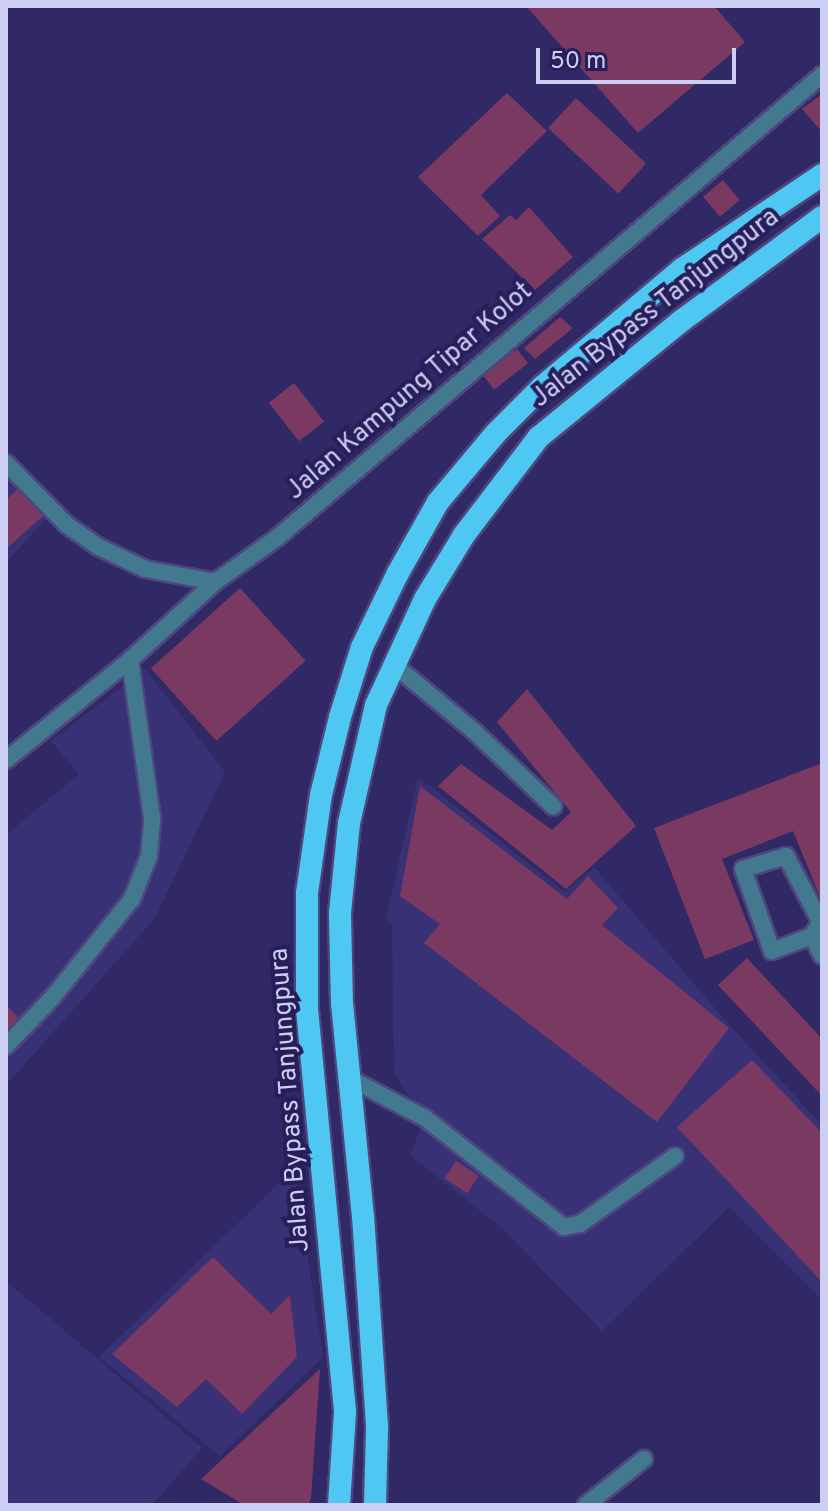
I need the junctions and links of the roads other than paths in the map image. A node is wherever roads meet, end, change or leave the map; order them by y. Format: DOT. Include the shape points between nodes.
graph roads {
  1 [pos="822,75"];
  2 [pos="822,175"];
  3 [pos="822,217"];
  4 [pos="6,463"];
  5 [pos="215,582"];
  6 [pos="130,660"];
  7 [pos="393,664"];
  8 [pos="6,760"];
  9 [pos="553,806"];
  10 [pos="818,926"];
  11 [pos="822,956"];
  12 [pos="6,1046"];
  13 [pos="349,1078"];
  14 [pos="675,1156"];
  15 [pos="644,1459"];
  16 [pos="339,1505"];
  17 [pos="375,1505"];
  18 [pos="586,1505"];
  1 -- 5 [label="street, Jalan Kampung Tipar Kolot" via="278,537"];
  2 -- 16 [label="highway, Jalan Bypass Tanjungpura" via="682,269 543,386 496,433 438,502 362,647 321,795 307,893 307,1011 345,1411"];
  3 -- 7 [label="highway, Jalan Bypass Tanjungpura" via="681,321 539,437 464,535"];
  4 -- 5 [label="street" via="67,525 99,547 145,569"];
  5 -- 6 [label="street, Jalan Kampung Tipar Kolot"];
  6 -- 8 [label="street, Jalan Kampung Tipar Kolot"];
  6 -- 12 [label="street" via="148,771 149,856 132,899 112,927"];
  7 -- 9 [label="street"];
  7 -- 13 [label="highway, Jalan Bypass Tanjungpura" via="376,705 349,823 340,913"];
  10 -- 10 [label="street" via="772,951 743,869 786,856"];
  10 -- 11 [label="street"];
  13 -- 14 [label="street" via="425,1118 564,1227 580,1224"];
  13 -- 17 [label="highway, Jalan Bypass Tanjungpura" via="377,1426"];
  15 -- 18 [label="street"];
}
